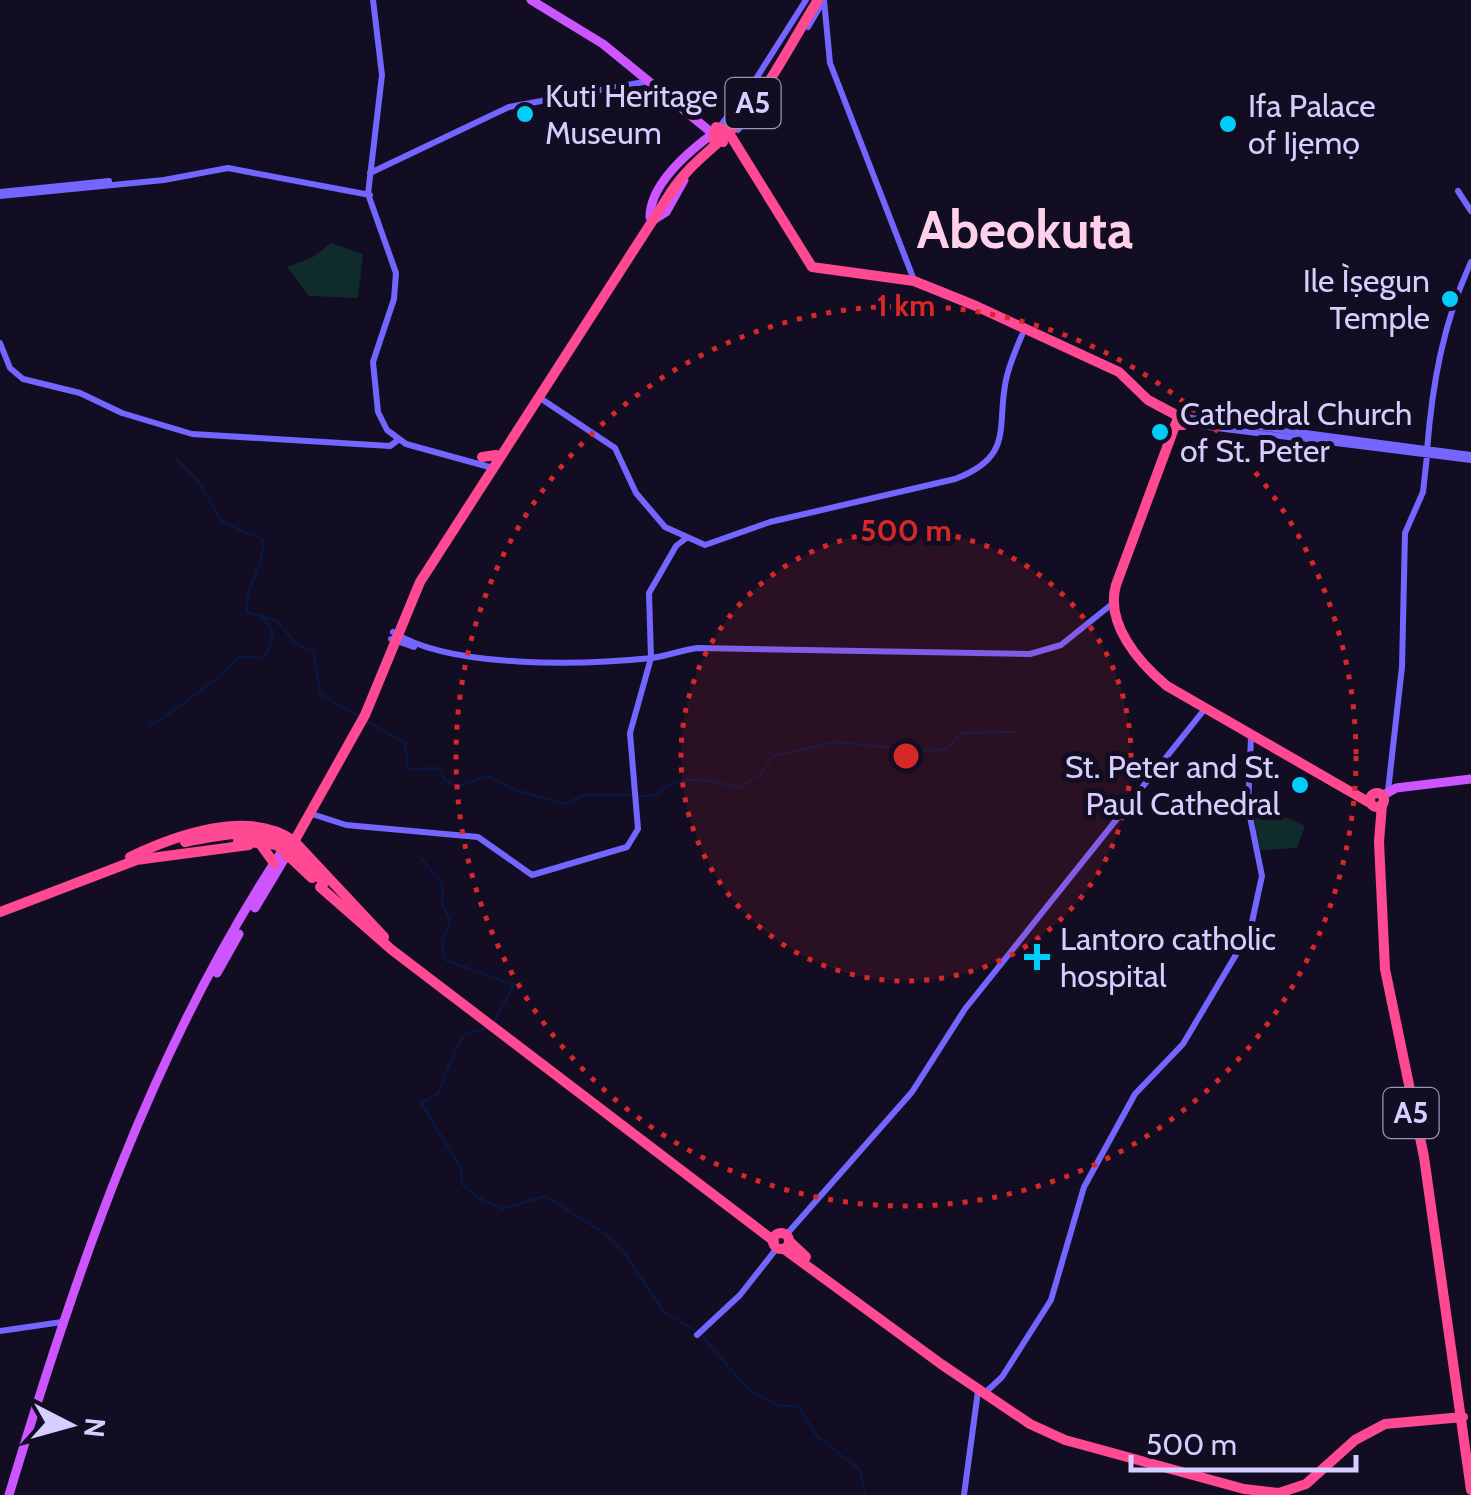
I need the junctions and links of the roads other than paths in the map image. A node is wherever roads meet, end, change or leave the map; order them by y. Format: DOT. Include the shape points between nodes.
graph roads {
  1 [pos="374,0"];
  2 [pos="534,0"];
  3 [pos="817,0"];
  4 [pos="649,82"];
  5 [pos="720,135"];
  6 [pos="370,170"];
  7 [pos="368,191"];
  8 [pos="1458,191"];
  9 [pos="0,194"];
  10 [pos="1471,212"];
  11 [pos="651,219"];
  12 [pos="904,262"];
  13 [pos="1471,262"];
  14 [pos="900,279"];
  15 [pos="914,281"];
  16 [pos="1022,334"];
  17 [pos="0,343"];
  18 [pos="540,398"];
  19 [pos="1180,421"];
  20 [pos="398,440"];
  21 [pos="1427,454"];
  22 [pos="1471,458"];
  23 [pos="489,463"];
  24 [pos="676,534"];
  25 [pos="685,539"];
  26 [pos="676,546"];
  27 [pos="1127,562"];
  28 [pos="1112,606"];
  29 [pos="398,638"];
  30 [pos="651,659"];
  31 [pos="1204,710"];
  32 [pos="359,718"];
  33 [pos="1251,737"];
  34 [pos="1471,781"];
  35 [pos="1379,799"];
  36 [pos="309,813"];
  37 [pos="294,834"];
  38 [pos="133,858"];
  39 [pos="280,860"];
  40 [pos="0,909"];
  41 [pos="383,940"];
  42 [pos="122,1167"];
  43 [pos="781,1241"];
  44 [pos="62,1322"];
  45 [pos="0,1331"];
  46 [pos="699,1332"];
  47 [pos="989,1394"];
  48 [pos="1459,1414"];
  49 [pos="25,1449"];
  50 [pos="1471,1490"];
  51 [pos="11,1495"];
  52 [pos="965,1495"];
  1 -- 6 [label="street" via="384,78"];
  2 -- 4 [label="main road" via="605,43"];
  3 -- 5 [label="street"];
  3 -- 5 [label="street" via="757,108"];
  3 -- 11 [label="highway, A5, bridge" via="748,100 689,158"];
  3 -- 12 [label="street" via="830,63"];
  4 -- 5 [label="main road"];
  4 -- 6 [label="street" via="499,112"];
  5 -- 11 [label="main road" via="666,212"];
  5 -- 11 [label="main road" via="677,165 653,202"];
  5 -- 14 [label="highway, A5" via="812,267"];
  5 -- 16 [label="highway, A5" via="810,271 913,286"];
  6 -- 7 [label="street"];
  7 -- 9 [label="street" via="243,165"];
  7 -- 20 [label="street" via="396,265 394,298 372,372 378,412"];
  7 -- 23 [label="street" via="399,274 376,359 382,415 406,441"];
  8 -- 10 [label="street"];
  11 -- 18 [label="highway"];
  11 -- 23 [label="highway"];
  12 -- 14 [label="street"];
  12 -- 15 [label="street"];
  13 -- 21 [label="street" via="1431,391"];
  14 -- 15 [label="highway, A5"];
  15 -- 19 [label="highway, A5" via="1113,369"];
  16 -- 19 [label="highway, A5" via="1117,376 1146,403"];
  16 -- 25 [label="street" via="1006,380 1004,433 965,476 770,522 711,544"];
  17 -- 20 [label="street" via="19,377 209,437 390,446"];
  18 -- 23 [label="highway"];
  18 -- 24 [label="street" via="610,443 638,496"];
  19 -- 21 [label="street"];
  19 -- 27 [label="highway"];
  20 -- 23 [label="street"];
  21 -- 22 [label="street"];
  21 -- 35 [label="street" via="1423,492 1406,534 1402,667"];
  23 -- 29 [label="highway" via="420,582"];
  24 -- 25 [label="street"];
  24 -- 26 [label="street"];
  25 -- 26 [label="street"];
  26 -- 30 [label="street" via="649,594"];
  27 -- 28 [label="highway"];
  27 -- 35 [label="highway" via="1119,614 1158,673"];
  28 -- 30 [label="street" via="1060,645 1030,654 697,648"];
  28 -- 31 [label="highway" via="1150,672"];
  29 -- 30 [label="street" via="471,660"];
  29 -- 32 [label="highway"];
  30 -- 36 [label="street" via="630,733 637,834 627,847 536,875 482,838 346,825"];
  31 -- 33 [label="highway"];
  31 -- 43 [label="street" via="965,1009 912,1092"];
  32 -- 36 [label="highway"];
  32 -- 37 [label="highway"];
  33 -- 35 [label="highway"];
  33 -- 47 [label="street" via="1248,807 1262,876 1250,931 1182,1044 1138,1089 1089,1176 1051,1300"];
  34 -- 35 [label="main road"];
  35 -- 48 [label="highway, A5" via="1384,981"];
  36 -- 37 [label="highway"];
  37 -- 38 [label="highway" via="229,828 166,840"];
  37 -- 39 [label="highway"];
  37 -- 41 [label="highway"];
  38 -- 39 [label="highway" via="260,845"];
  38 -- 40 [label="highway"];
  38 -- 41 [label="highway, bridge" via="270,835 296,852"];
  39 -- 41 [label="highway" via="351,925"];
  39 -- 42 [label="main road" via="184,1019"];
  41 -- 43 [label="highway"];
  42 -- 44 [label="main road"];
  42 -- 49 [label="main road"];
  43 -- 46 [label="street" via="740,1295"];
  43 -- 47 [label="highway"];
  44 -- 45 [label="street"];
  44 -- 49 [label="main road"];
  47 -- 48 [label="highway" via="1052,1428 1248,1490 1278,1492 1314,1480 1374,1428"];
  47 -- 52 [label="street"];
  47 -- 52 [label="street" via="980,1409"];
  48 -- 50 [label="highway, A5"];
  49 -- 51 [label="main road"];
}
